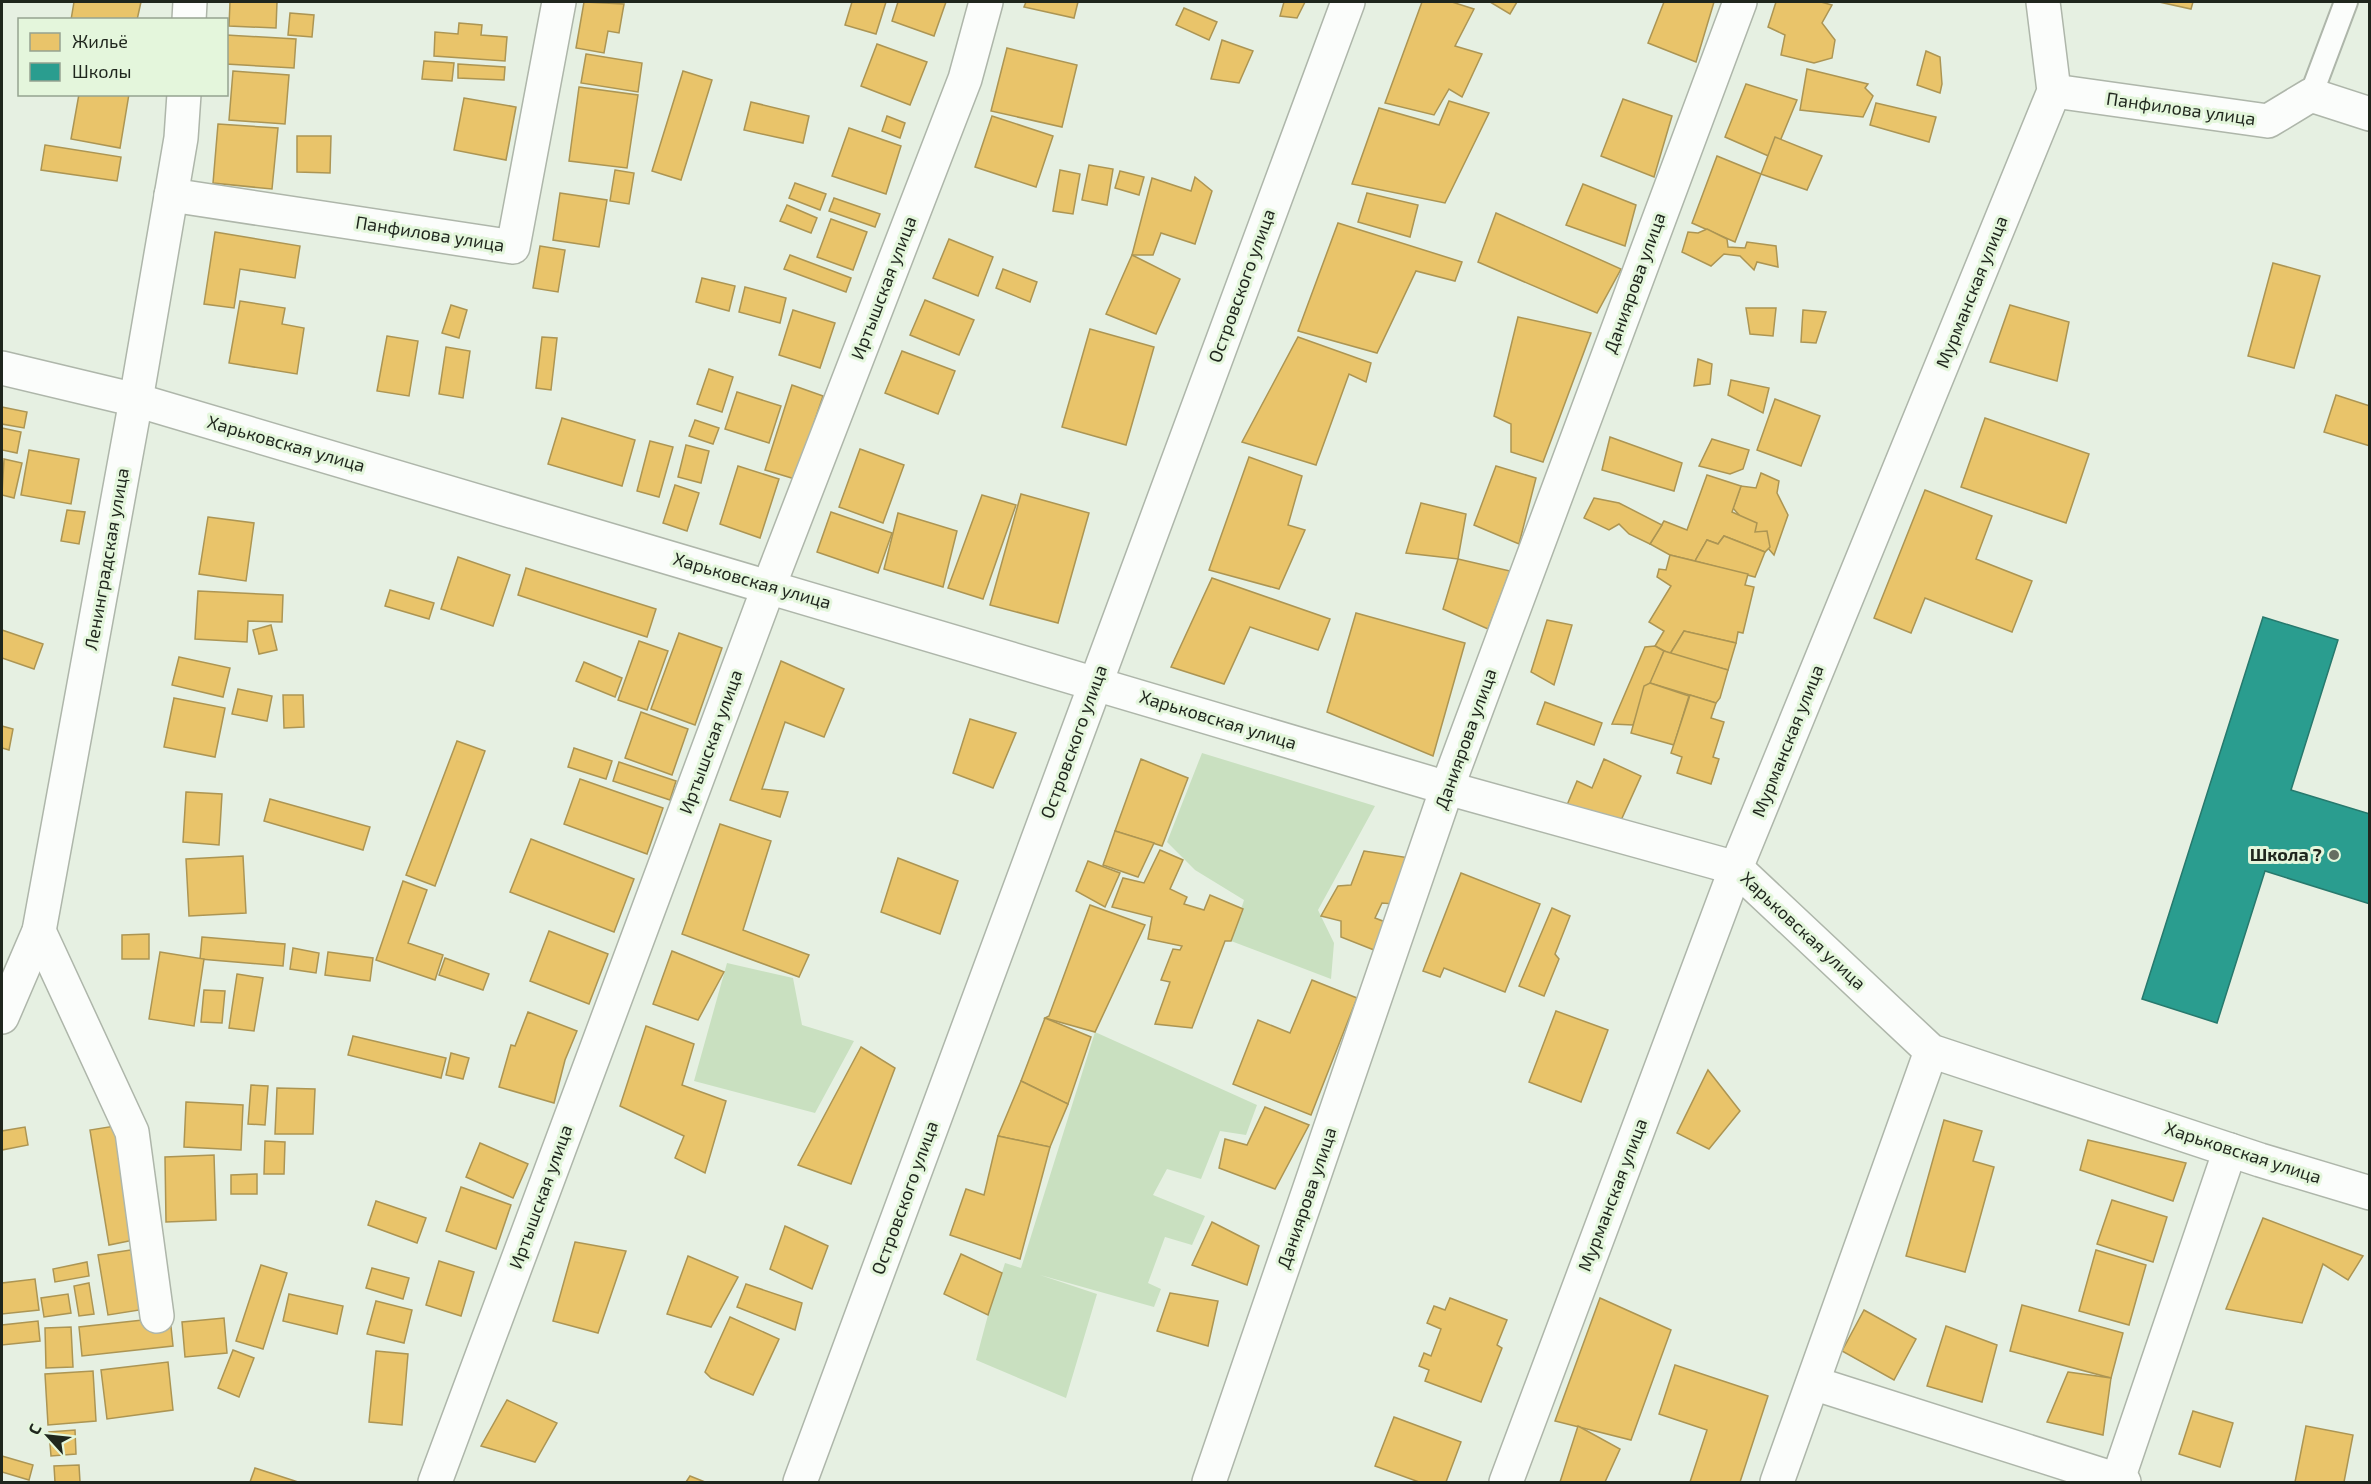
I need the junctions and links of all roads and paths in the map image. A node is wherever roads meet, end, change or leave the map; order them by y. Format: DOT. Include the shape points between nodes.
graph roads {
  1 [pos="190,2"];
  2 [pos="559,2"];
  3 [pos="986,2"];
  4 [pos="1348,2"];
  5 [pos="1740,2"];
  6 [pos="2043,2"];
  7 [pos="2346,2"];
  8 [pos="189,18"];
  9 [pos="2054,91"];
  10 [pos="2311,94"];
  11 [pos="184,96"];
  12 [pos="2370,114"];
  13 [pos="171,195"];
  14 [pos="2,368"];
  15 [pos="136,400"];
  16 [pos="769,586"];
  17 [pos="1096,683"];
  18 [pos="1447,788"];
  19 [pos="1736,868"];
  20 [pos="39,931"];
  21 [pos="2,1017"];
  22 [pos="1931,1051"];
  23 [pos="2230,1150"];
  24 [pos="2370,1193"];
  25 [pos="157,1316"];
  26 [pos="1814,1383"];
  27 [pos="435,1482"];
  28 [pos="800,1482"];
  29 [pos="1209,1482"];
  30 [pos="1506,1482"];
  31 [pos="1777,1482"];
  32 [pos="2119,1482"];
  1 -- 8 [label="street"];
  2 -- 13 [label="street, Панфилова улица" via="513,247"];
  3 -- 16 [label="street, Иртышская улица" via="965,80"];
  4 -- 17 [label="street, Островского улица"];
  5 -- 18 [label="street, Даниярова улица"];
  6 -- 9 [label="street, Мурманская улица"];
  7 -- 10 [label="lane"];
  9 -- 10 [label="street, Панфилова улица" via="2268,121"];
  9 -- 19 [label="street, Мурманская улица"];
  10 -- 12 [label="street"];
  11 -- 13 [label="street, Ленинградская улица"];
  13 -- 15 [label="street, Ленинградская улица"];
  14 -- 15 [label="street, Харьковская улица"];
  15 -- 16 [label="street, Харьковская улица"];
  15 -- 20 [label="street, Ленинградская улица"];
  16 -- 17 [label="street, Харьковская улица"];
  16 -- 27 [label="street, Иртышская улица"];
  17 -- 18 [label="street, Харьковская улица"];
  17 -- 28 [label="street, Островского улица"];
  18 -- 19 [label="street, Харьковская улица"];
  18 -- 29 [label="street, Даниярова улица"];
  19 -- 22 [label="street, Харьковская улица"];
  19 -- 30 [label="street, Мурманская улица"];
  20 -- 21 [label="street, Ленинградская улица"];
  20 -- 25 [label="street" via="132,1132"];
  22 -- 23 [label="street, Харьковская улица"];
  22 -- 26 [label="street"];
  23 -- 24 [label="street, Харьковская улица"];
  23 -- 32 [label="street"];
  26 -- 31 [label="street"];
  26 -- 32 [label="street"];
}
